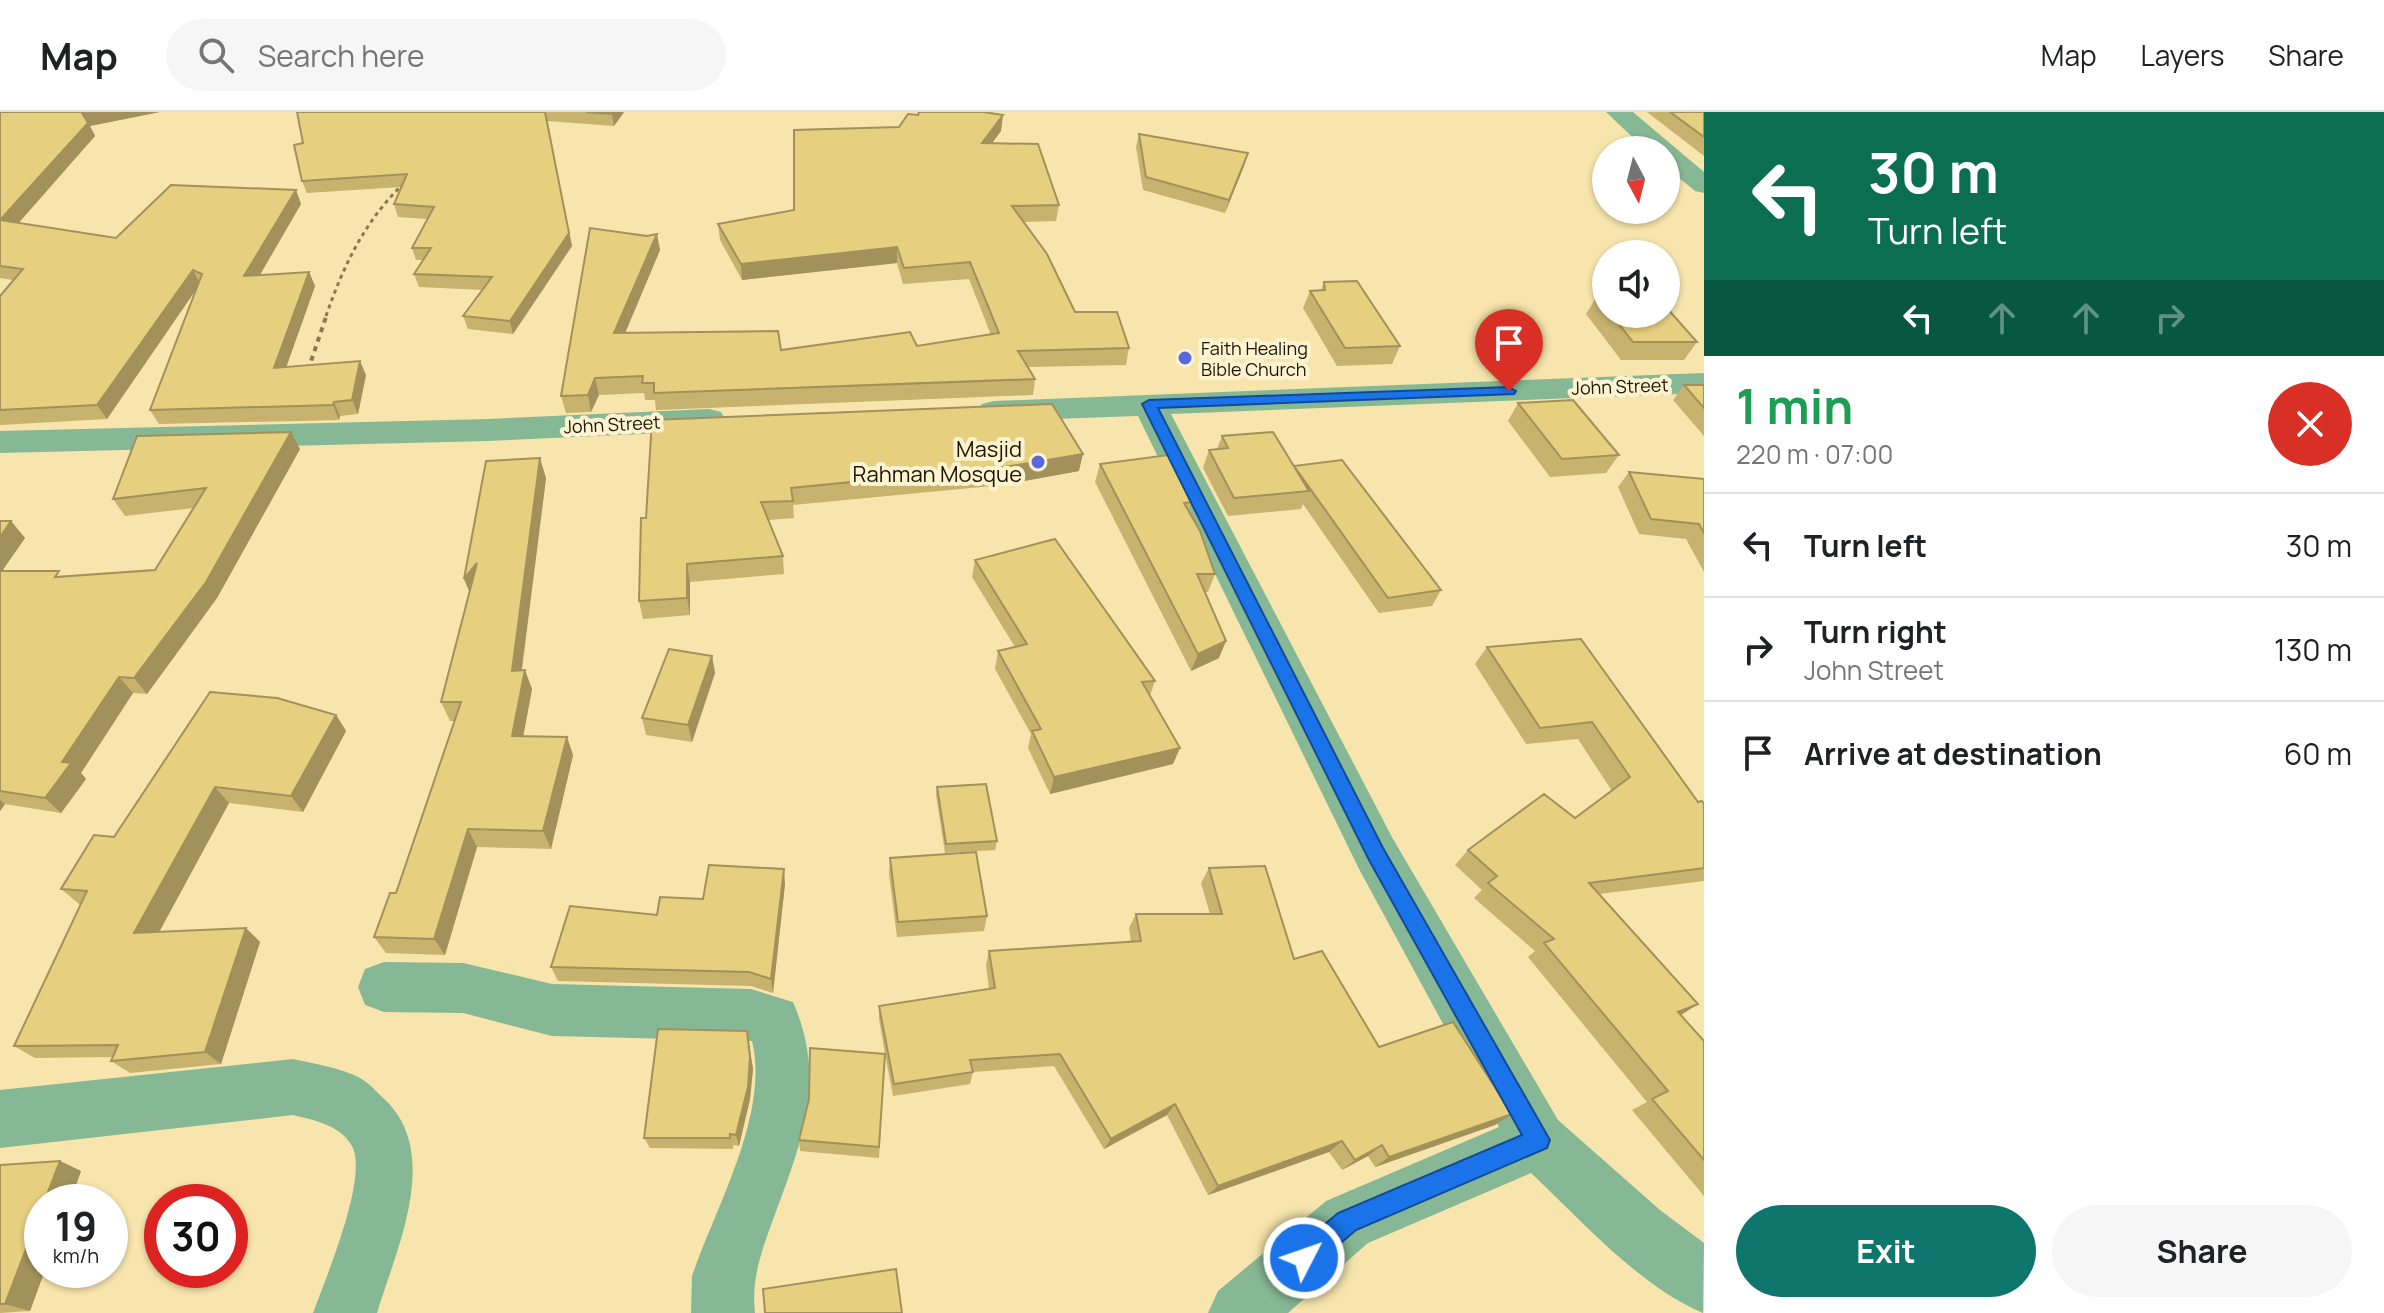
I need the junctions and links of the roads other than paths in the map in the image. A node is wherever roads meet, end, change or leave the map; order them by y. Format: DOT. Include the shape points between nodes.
graph roads {
  1 [pos="1618,112"];
  2 [pos="1645,136"];
  3 [pos="1680,165"];
  4 [pos="1704,185"];
  5 [pos="1704,383"];
  6 [pos="1149,404"];
  7 [pos="960,413"];
  8 [pos="740,419"];
  9 [pos="0,442"];
  10 [pos="384,987"];
  11 [pos="0,1119"];
  12 [pos="1538,1140"];
  13 [pos="1704,1282"];
  14 [pos="345,1313"];
  15 [pos="723,1313"];
  16 [pos="1240,1313"];
  1 -- 2 [label="street"];
  3 -- 4 [label="street"];
  5 -- 6 [label="street, John Street"];
  6 -- 7 [label="street, John Street"];
  6 -- 12 [label="street" via="1376,854"];
  8 -- 9 [label="street, John Street"];
  10 -- 15 [label="street" via="463,988 552,1010 774,1020 781,1039 783,1085 761,1180 722,1279"];
  11 -- 14 [label="street" via="293,1087 341,1098 378,1131 384,1164 381,1204"];
  12 -- 13 [label="street" via="1638,1232"];
  12 -- 16 [label="street" via="1347,1222"];
}
